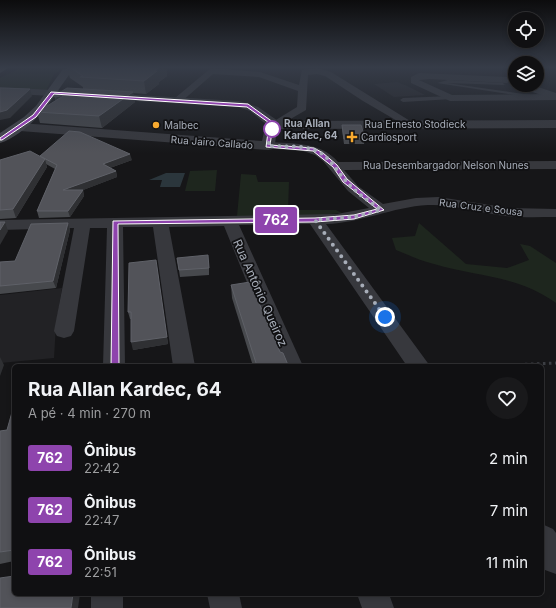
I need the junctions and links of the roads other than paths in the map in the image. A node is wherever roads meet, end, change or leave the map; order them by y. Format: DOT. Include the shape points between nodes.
graph roads {
  1 [pos="50,96"];
  2 [pos="113,96"];
  3 [pos="182,96"];
  4 [pos="303,96"];
  5 [pos="361,96"];
  6 [pos="447,96"];
  7 [pos="552,97"];
  8 [pos="450,98"];
  9 [pos="178,100"];
  10 [pos="403,100"];
  11 [pos="34,116"];
  12 [pos="410,124"];
  13 [pos="556,124"];
  14 [pos="0,125"];
  15 [pos="275,125"];
  16 [pos="20,127"];
  17 [pos="0,139"];
  18 [pos="268,146"];
  19 [pos="556,165"];
  20 [pos="335,166"];
  21 [pos="381,210"];
  22 [pos="556,214"];
  23 [pos="229,220"];
  24 [pos="315,220"];
  25 [pos="160,221"];
  26 [pos="115,222"];
  27 [pos="83,223"];
  28 [pos="0,225"];
  29 [pos="64,330"];
  30 [pos="114,364"];
  31 [pos="184,364"];
  32 [pos="291,364"];
  33 [pos="418,364"];
  34 [pos="544,542"];
  35 [pos="556,559"];
  36 [pos="107,596"];
  37 [pos="223,596"];
  38 [pos="374,596"];
  39 [pos="107,608"];
  40 [pos="226,608"];
  41 [pos="378,608"];
  1 -- 11 [label="main road"];
  2 -- 9 [label="street"];
  3 -- 9 [label="street"];
  4 -- 15 [label="street" via="302,108"];
  5 -- 12 [label="street"];
  6 -- 8 [label="street"];
  7 -- 8 [label="street"];
  8 -- 10 [label="lane"];
  9 -- 15 [label="street" via="248,106"];
  11 -- 14 [label="main road"];
  11 -- 16 [label="main road"];
  12 -- 13 [label="street, Rua Ernesto Stodieck"];
  12 -- 15 [label="street, Rua Ernesto Stodieck"];
  15 -- 18 [label="street" via="270,132"];
  16 -- 17 [label="main road"];
  16 -- 18 [label="street, Rua Jairo Callado"];
  18 -- 20 [label="street, Rua Jairo Callado" via="314,150"];
  19 -- 20 [label="street, Rua Desembargador Nelson Nunes"];
  20 -- 21 [label="street, Rua Jairo Callado" via="345,181"];
  21 -- 22 [label="street, Rua Cruz e Sousa" via="401,204 440,200 509,212"];
  21 -- 24 [label="street, Rua Cruz e Sousa" via="354,217"];
  23 -- 24 [label="street, Rua Cruz e Sousa"];
  23 -- 25 [label="street, Rua Cruz e Sousa"];
  23 -- 32 [label="street, Rua Antônio Queiroz"];
  24 -- 33 [label="street"];
  25 -- 26 [label="street, Rua Cruz e Sousa"];
  25 -- 31 [label="street"];
  26 -- 27 [label="street, Rua Cruz e Sousa"];
  26 -- 30 [label="street"];
  27 -- 28 [label="street, Rua Cruz e Sousa"];
  27 -- 29 [label="street"];
  34 -- 35 [label="street"];
  36 -- 39 [label="street"];
  37 -- 40 [label="street"];
  38 -- 41 [label="street"];
}
